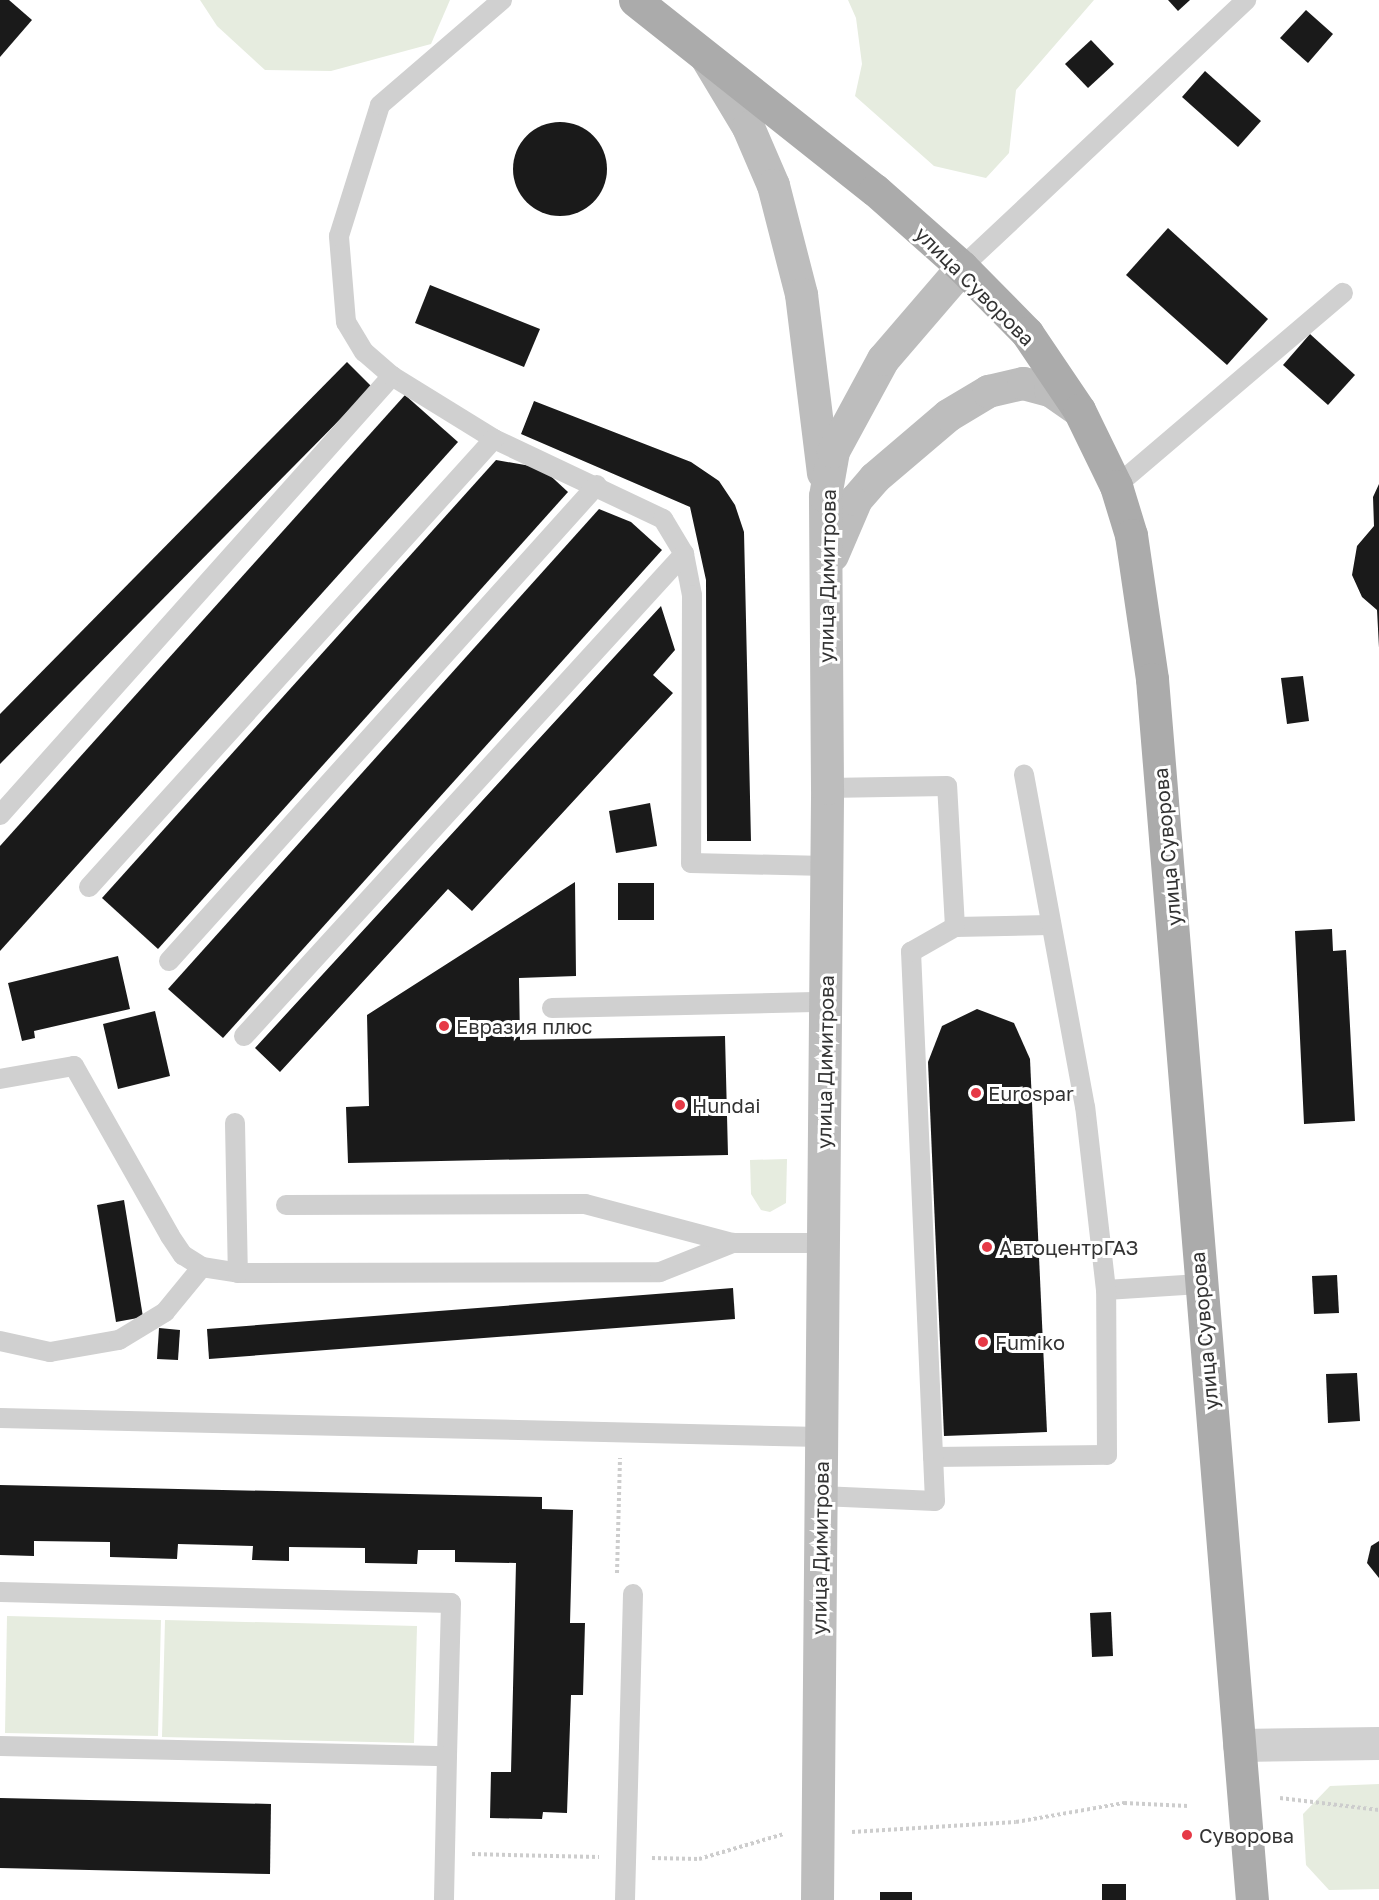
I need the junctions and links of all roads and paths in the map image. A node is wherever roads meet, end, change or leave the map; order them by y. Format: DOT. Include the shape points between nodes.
graph roads {
  1 [pos="502,0"];
  2 [pos="636,0"];
  3 [pos="1246,0"];
  4 [pos="703,53"];
  5 [pos="962,267"];
  6 [pos="1343,293"];
  7 [pos="392,376"];
  8 [pos="1079,410"];
  9 [pos="494,439"];
  10 [pos="597,485"];
  11 [pos="1116,486"];
  12 [pos="825,496"];
  13 [pos="684,554"];
  14 [pos="825,576"];
  15 [pos="1024,775"];
  16 [pos="827,789"];
  17 [pos="0,815"];
  18 [pos="826,866"];
  19 [pos="89,887"];
  20 [pos="1049,925"];
  21 [pos="955,927"];
  22 [pos="169,961"];
  23 [pos="825,1002"];
  24 [pos="552,1008"];
  25 [pos="243,1036"];
  26 [pos="0,1079"];
  27 [pos="235,1123"];
  28 [pos="286,1205"];
  29 [pos="733,1243"];
  30 [pos="823,1243"];
  31 [pos="202,1267"];
  32 [pos="238,1273"];
  33 [pos="1200,1284"];
  34 [pos="1106,1290"];
  35 [pos="0,1341"];
  36 [pos="0,1418"];
  37 [pos="821,1437"];
  38 [pos="620,1453"];
  39 [pos="933,1457"];
  40 [pos="821,1496"];
  41 [pos="0,1592"];
  42 [pos="633,1594"];
  43 [pos="1379,1743"];
  44 [pos="1239,1744"];
  45 [pos="0,1746"];
  46 [pos="447,1756"];
  47 [pos="1280,1798"];
  48 [pos="1188,1806"];
  49 [pos="1379,1810"];
  50 [pos="817,1833"];
  51 [pos="445,1853"];
  52 [pos="626,1858"];
  53 [pos="444,1900"];
  54 [pos="625,1900"];
  55 [pos="817,1900"];
  56 [pos="1252,1900"];
  1 -- 7 [label="lane" via="380,105 339,236 346,322 364,352"];
  2 -- 4 [label="main road, улица Суворова"];
  3 -- 5 [label="lane"];
  4 -- 5 [label="main road, улица Суворова" via="875,190"];
  4 -- 12 [label="main road" via="748,127 773,185 801,294"];
  5 -- 8 [label="main road, улица Суворова" via="1027,333"];
  5 -- 12 [label="main road, улица Димитрова" via="883,359 833,451"];
  6 -- 11 [label="lane"];
  7 -- 9 [label="lane"];
  7 -- 17 [label="lane"];
  8 -- 11 [label="main road, улица Суворова"];
  8 -- 14 [label="main road" via="1050,390 1023,383 988,391 948,415 902,450 856,499"];
  9 -- 10 [label="lane"];
  9 -- 19 [label="lane"];
  10 -- 13 [label="lane" via="663,519"];
  10 -- 22 [label="lane"];
  11 -- 33 [label="main road, улица Суворова" via="1131,535 1152,678"];
  12 -- 14 [label="main road, улица Димитрова"];
  13 -- 18 [label="lane" via="692,595 691,862"];
  13 -- 25 [label="lane"];
  14 -- 16 [label="main road, улица Димитрова"];
  15 -- 20 [label="lane"];
  16 -- 18 [label="main road, улица Димитрова"];
  16 -- 21 [label="lane" via="947,786"];
  18 -- 23 [label="main road, улица Димитрова"];
  20 -- 21 [label="lane"];
  20 -- 34 [label="lane" via="1085,1107"];
  21 -- 39 [label="lane" via="911,952"];
  23 -- 24 [label="lane"];
  23 -- 30 [label="main road, улица Димитрова"];
  26 -- 31 [label="lane" via="74,1066 170,1236 183,1255"];
  27 -- 32 [label="lane"];
  28 -- 29 [label="lane" via="585,1204"];
  29 -- 30 [label="lane"];
  29 -- 32 [label="lane" via="660,1272"];
  30 -- 37 [label="main road, улица Димитрова"];
  31 -- 32 [label="lane"];
  31 -- 35 [label="lane" via="165,1312 119,1340 50,1352"];
  33 -- 34 [label="lane"];
  33 -- 44 [label="main road, улица Суворова"];
  34 -- 39 [label="lane" via="1107,1455"];
  36 -- 37 [label="lane"];
  37 -- 40 [label="main road, улица Димитрова"];
  38 -- 42 [label="path" via="616,1594"];
  39 -- 40 [label="lane" via="934,1501"];
  40 -- 50 [label="main road, улица Димитрова"];
  41 -- 46 [label="lane" via="451,1603"];
  42 -- 52 [label="lane"];
  43 -- 44 [label="street"];
  44 -- 56 [label="main road, улица Суворова"];
  45 -- 46 [label="lane"];
  46 -- 51 [label="lane"];
  47 -- 49 [label="path"];
  48 -- 50 [label="path" via="1125,1803 1016,1822"];
  50 -- 52 [label="path" via="778,1834 699,1859"];
  50 -- 55 [label="main road, улица Димитрова"];
  51 -- 52 [label="path"];
  51 -- 53 [label="lane"];
  52 -- 54 [label="lane"];
}
